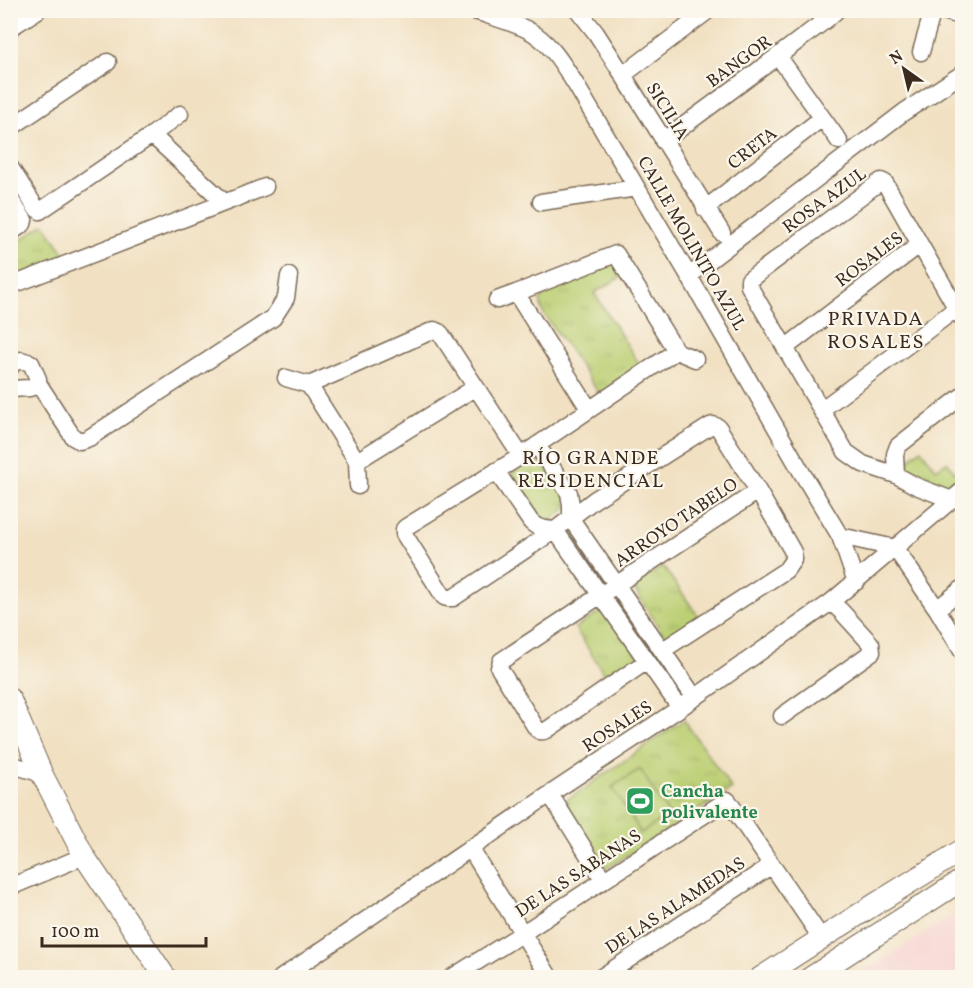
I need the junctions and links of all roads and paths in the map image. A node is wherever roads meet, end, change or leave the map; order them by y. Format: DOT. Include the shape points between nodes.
graph roads {
  1 [pos="38,10"];
  2 [pos="472,10"];
  3 [pos="578,10"];
  4 [pos="709,10"];
  5 [pos="837,10"];
  6 [pos="933,10"];
  7 [pos="942,10"];
  8 [pos="963,16"];
  9 [pos="10,28"];
  10 [pos="921,52"];
  11 [pos="778,56"];
  12 [pos="108,62"];
  13 [pos="963,74"];
  14 [pos="623,75"];
  15 [pos="180,114"];
  16 [pos="822,118"];
  17 [pos="10,128"];
  18 [pos="152,135"];
  19 [pos="663,141"];
  20 [pos="839,141"];
  21 [pos="10,167"];
  22 [pos="265,187"];
  23 [pos="637,188"];
  24 [pos="10,199"];
  25 [pos="224,202"];
  26 [pos="541,202"];
  27 [pos="705,209"];
  28 [pos="10,233"];
  29 [pos="722,233"];
  30 [pos="920,245"];
  31 [pos="289,276"];
  32 [pos="689,276"];
  33 [pos="10,286"];
  34 [pos="516,293"];
  35 [pos="497,300"];
  36 [pos="960,313"];
  37 [pos="785,348"];
  38 [pos="676,351"];
  39 [pos="695,359"];
  40 [pos="10,368"];
  41 [pos="286,378"];
  42 [pos="38,383"];
  43 [pos="309,385"];
  44 [pos="476,387"];
  45 [pos="10,389"];
  46 [pos="963,396"];
  47 [pos="589,409"];
  48 [pos="821,410"];
  49 [pos="537,445"];
  50 [pos="521,456"];
  51 [pos="357,461"];
  52 [pos="496,471"];
  53 [pos="896,475"];
  54 [pos="358,486"];
  55 [pos="758,491"];
  56 [pos="569,493"];
  57 [pos="957,495"];
  58 [pos="594,500"];
  59 [pos="571,519"];
  60 [pos="555,531"];
  61 [pos="840,536"];
  62 [pos="895,549"];
  63 [pos="856,582"];
  64 [pos="616,586"];
  65 [pos="963,589"];
  66 [pos="601,596"];
  67 [pos="831,602"];
  68 [pos="937,609"];
  69 [pos="663,650"];
  70 [pos="963,651"];
  71 [pos="647,661"];
  72 [pos="695,698"];
  73 [pos="10,699"];
  74 [pos="680,708"];
  75 [pos="783,716"];
  76 [pos="10,764"];
  77 [pos="42,774"];
  78 [pos="550,794"];
  79 [pos="470,848"];
  80 [pos="963,850"];
  81 [pos="84,856"];
  82 [pos="772,866"];
  83 [pos="603,879"];
  84 [pos="962,881"];
  85 [pos="10,887"];
  86 [pos="523,933"];
  87 [pos="822,939"];
  88 [pos="166,978"];
  89 [pos="281,978"];
  90 [pos="451,978"];
  91 [pos="550,978"];
  92 [pos="600,978"];
  93 [pos="760,978"];
  94 [pos="810,978"];
  1 -- 9 [label="street"];
  2 -- 23 [label="street, CALLE MOLINITO AZUL" via="525,28 549,47"];
  3 -- 14 [label="street, SICILIA"];
  4 -- 14 [label="street"];
  5 -- 11 [label="street, BANGOR"];
  6 -- 10 [label="street"];
  7 -- 8 [label="street"];
  11 -- 16 [label="street"];
  11 -- 19 [label="street, BANGOR"];
  12 -- 17 [label="street"];
  13 -- 32 [label="street" via="903,112"];
  14 -- 19 [label="street, SICILIA"];
  15 -- 18 [label="street"];
  16 -- 20 [label="street"];
  16 -- 27 [label="street, CRETA"];
  18 -- 21 [label="street" via="40,211"];
  18 -- 25 [label="street"];
  19 -- 27 [label="street, SICILIA"];
  22 -- 25 [label="street"];
  23 -- 26 [label="street"];
  23 -- 32 [label="street, CALLE MOLINITO AZUL"];
  24 -- 28 [label="street" via="24,220"];
  25 -- 33 [label="street"];
  27 -- 29 [label="street, SICILIA"];
  30 -- 36 [label="street, ROSA AZUL"];
  30 -- 37 [label="street, ROSALES"];
  30 -- 37 [label="street, ROSA AZUL" via="885,183 880,182 749,280"];
  31 -- 42 [label="street" via="286,298 273,318 88,438 80,441 73,437"];
  32 -- 61 [label="street, CALLE MOLINITO AZUL"];
  34 -- 35 [label="street"];
  34 -- 38 [label="street" via="616,249"];
  34 -- 47 [label="street"];
  36 -- 48 [label="street"];
  37 -- 48 [label="street"];
  38 -- 39 [label="street"];
  38 -- 47 [label="street"];
  40 -- 42 [label="street" via="21,360 31,363"];
  41 -- 43 [label="street"];
  42 -- 45 [label="street" via="30,388"];
  43 -- 44 [label="street" via="434,330 441,334"];
  43 -- 51 [label="street"];
  44 -- 50 [label="street"];
  44 -- 51 [label="street"];
  46 -- 53 [label="street" via="898,446"];
  47 -- 49 [label="street"];
  48 -- 53 [label="street" via="846,452 862,464"];
  49 -- 50 [label="street"];
  49 -- 56 [label="street"];
  50 -- 52 [label="street"];
  51 -- 54 [label="street"];
  52 -- 60 [label="street" via="531,522"];
  52 -- 60 [label="street" via="404,529 444,597 453,598"];
  53 -- 57 [label="street" via="916,486"];
  55 -- 58 [label="street" via="721,430 713,425"];
  55 -- 64 [label="street, ARROYO TABELO"];
  55 -- 69 [label="street" via="793,552 790,566"];
  56 -- 58 [label="street"];
  56 -- 59 [label="street"];
  57 -- 62 [label="street, ROSALES"];
  58 -- 59 [label="street"];
  59 -- 60 [label="street"];
  59 -- 64 [label="street"];
  60 -- 66 [label="street"];
  61 -- 62 [label="street"];
  61 -- 63 [label="street, CALLE MOLINITO AZUL"];
  62 -- 63 [label="street, ROSALES"];
  62 -- 68 [label="street"];
  63 -- 67 [label="street, ROSALES"];
  64 -- 66 [label="street, ARROYO TABELO"];
  64 -- 69 [label="street"];
  65 -- 68 [label="street"];
  66 -- 71 [label="street"];
  66 -- 71 [label="street, ARROYO TABELO" via="499,664 536,728 547,730"];
  67 -- 72 [label="street, ROSALES"];
  67 -- 75 [label="street" via="871,644 872,652"];
  68 -- 70 [label="street"];
  69 -- 72 [label="street"];
  71 -- 74 [label="street"];
  72 -- 74 [label="street, ROSALES"];
  73 -- 77 [label="main road"];
  74 -- 78 [label="street, ROSALES"];
  76 -- 77 [label="street"];
  77 -- 81 [label="main road"];
  78 -- 79 [label="street, ROSALES"];
  78 -- 83 [label="street"];
  79 -- 86 [label="street"];
  79 -- 89 [label="street, ROSALES"];
  80 -- 87 [label="main road"];
  81 -- 85 [label="street"];
  81 -- 88 [label="main road"];
  82 -- 83 [label="street, DE LAS SABANAS" via="726,801"];
  82 -- 87 [label="street"];
  82 -- 92 [label="street, DE LAS ALAMEDAS"];
  83 -- 86 [label="street, DE LAS SABANAS"];
  84 -- 94 [label="main road"];
  86 -- 90 [label="street, DE LAS SABANAS"];
  86 -- 91 [label="street"];
  87 -- 93 [label="main road"];
}
